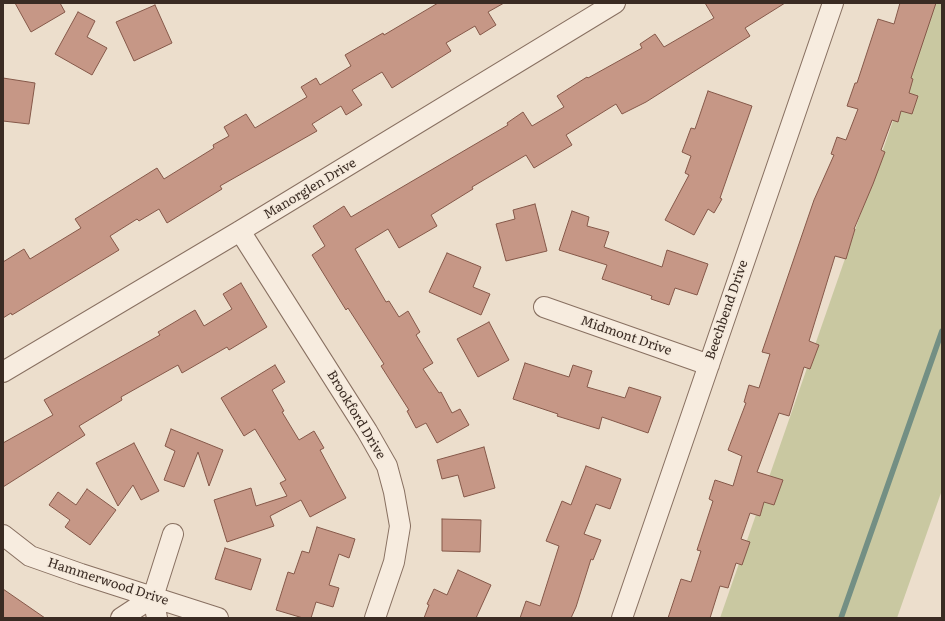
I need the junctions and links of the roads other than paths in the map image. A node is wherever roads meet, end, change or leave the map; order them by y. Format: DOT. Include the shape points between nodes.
graph roads {
  1 [pos="614,3"];
  2 [pos="833,3"];
  3 [pos="240,231"];
  4 [pos="544,307"];
  5 [pos="709,365"];
  6 [pos="3,372"];
  7 [pos="173,534"];
  8 [pos="3,535"];
  9 [pos="153,597"];
  10 [pos="121,618"];
  11 [pos="157,618"];
  12 [pos="218,618"];
  13 [pos="375,618"];
  14 [pos="622,618"];
  1 -- 3 [label="street, Manorglen Drive"];
  2 -- 5 [label="street, Beechbend Drive"];
  3 -- 6 [label="street, Manorglen Drive"];
  3 -- 13 [label="street, Brookford Drive" via="387,466 400,526 394,562"];
  4 -- 5 [label="street, Midmont Drive"];
  5 -- 14 [label="street, Beechbend Drive"];
  7 -- 9 [label="street"];
  8 -- 9 [label="street, Hammerwood Drive" via="30,556"];
  9 -- 10 [label="street"];
  9 -- 11 [label="street"];
  9 -- 12 [label="street, Hammerwood Drive"];
}
